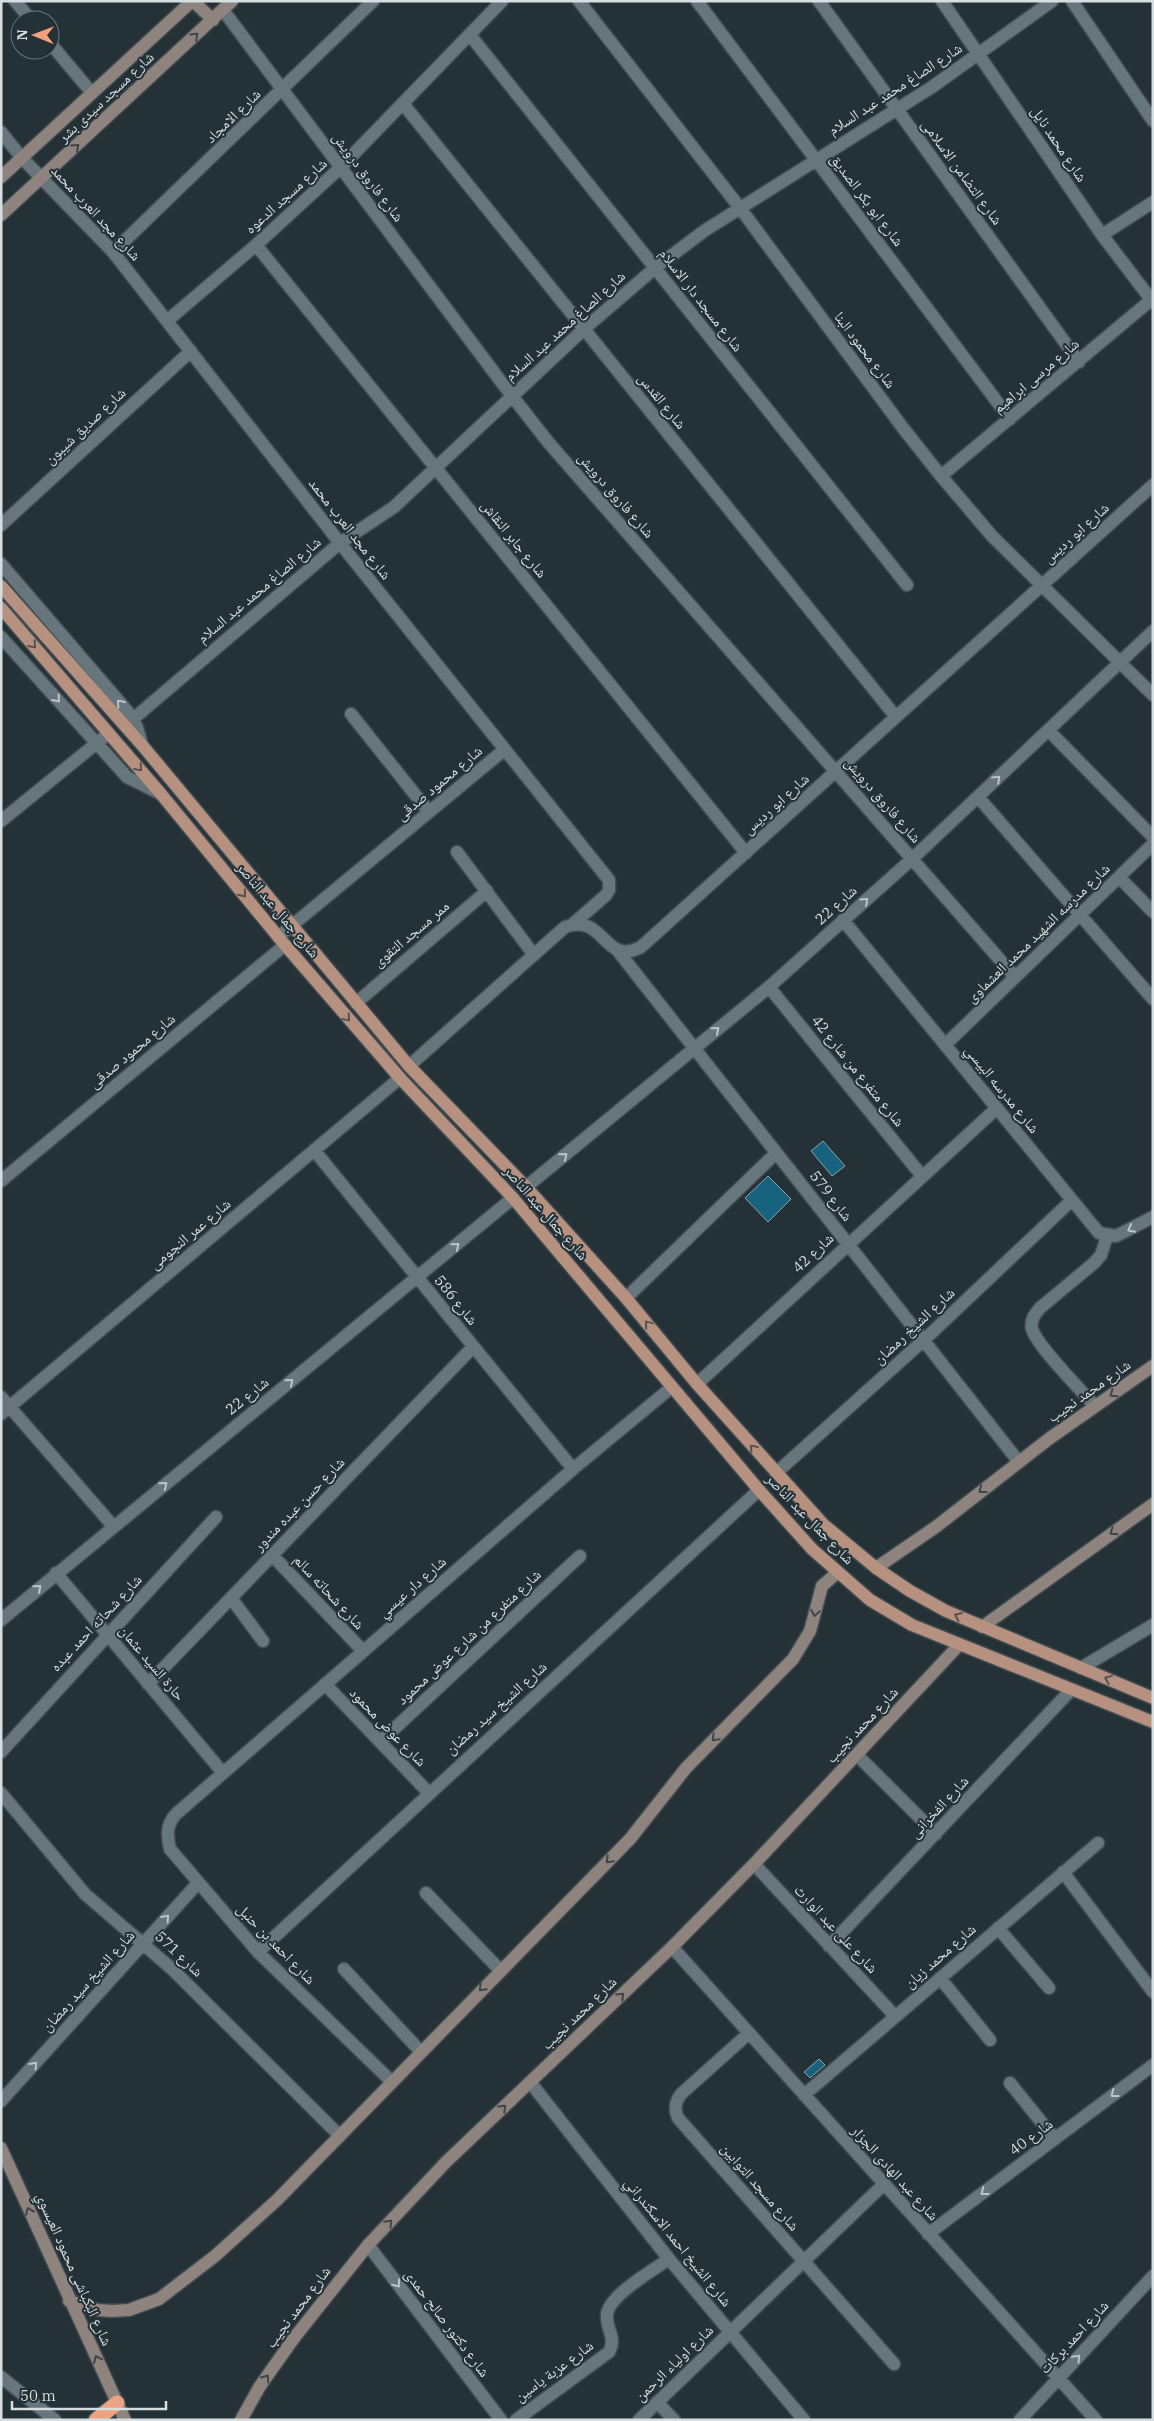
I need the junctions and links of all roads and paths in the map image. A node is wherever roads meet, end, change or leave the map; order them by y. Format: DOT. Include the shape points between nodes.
graph roads {
  1 [pos="192,1"];
  2 [pos="373,1"];
  3 [pos="502,1"];
  4 [pos="579,1"];
  5 [pos="697,1"];
  6 [pos="819,1"];
  7 [pos="942,1"];
  8 [pos="1052,1"];
  9 [pos="1072,1"];
  10 [pos="227,6"];
  11 [pos="213,20"];
  12 [pos="470,35"];
  13 [pos="60,55"];
  14 [pos="979,55"];
  15 [pos="283,90"];
  16 [pos="92,94"];
  17 [pos="404,105"];
  18 [pos="897,110"];
  19 [pos="1153,122"];
  20 [pos="1,132"];
  21 [pos="22,158"];
  22 [pos="816,160"];
  23 [pos="340,168"];
  24 [pos="1,177"];
  25 [pos="42,178"];
  26 [pos="1153,202"];
  27 [pos="740,208"];
  28 [pos="1,215"];
  29 [pos="1102,235"];
  30 [pos="256,245"];
  31 [pos="113,252"];
  32 [pos="655,268"];
  33 [pos="1152,301"];
  34 [pos="167,321"];
  35 [pos="584,329"];
  36 [pos="191,351"];
  37 [pos="1079,362"];
  38 [pos="512,396"];
  39 [pos="1010,419"];
  40 [pos="435,468"];
  41 [pos="941,476"];
  42 [pos="1153,485"];
  43 [pos="1,526"];
  44 [pos="340,543"];
  45 [pos="1,564"];
  46 [pos="907,585"];
  47 [pos="1042,585"];
  48 [pos="1,586"];
  49 [pos="1,608"];
  50 [pos="1153,631"];
  51 [pos="1,637"];
  52 [pos="1120,662"];
  53 [pos="1153,695"];
  54 [pos="351,714"];
  55 [pos="896,717"];
  56 [pos="133,719"];
  57 [pos="1048,730"];
  58 [pos="109,733"];
  59 [pos="97,743"];
  60 [pos="142,745"];
  61 [pos="504,750"];
  62 [pos="836,772"];
  63 [pos="161,794"];
  64 [pos="978,797"];
  65 [pos="429,812"];
  66 [pos="1,821"];
  67 [pos="1153,837"];
  68 [pos="1153,844"];
  69 [pos="457,852"];
  70 [pos="746,853"];
  71 [pos="912,859"];
  72 [pos="1119,876"];
  73 [pos="486,891"];
  74 [pos="1153,912"];
  75 [pos="1080,914"];
  76 [pos="844,920"];
  77 [pos="573,924"];
  78 [pos="292,926"];
  79 [pos="281,941"];
  80 [pos="618,951"];
  81 [pos="534,955"];
  82 [pos="1015,977"];
  83 [pos="769,986"];
  84 [pos="1153,999"];
  85 [pos="356,1002"];
  86 [pos="945,1045"];
  87 [pos="694,1049"];
  88 [pos="409,1066"];
  89 [pos="400,1078"];
  90 [pos="997,1108"];
  91 [pos="314,1150"];
  92 [pos="776,1153"];
  93 [pos="922,1176"];
  94 [pos="1,1181"];
  95 [pos="526,1187"];
  96 [pos="513,1198"];
  97 [pos="1072,1200"];
  98 [pos="1153,1217"];
  99 [pos="1107,1236"];
  100 [pos="847,1243"];
  101 [pos="417,1278"];
  102 [pos="626,1298"];
  103 [pos="924,1340"];
  104 [pos="473,1346"];
  105 [pos="1153,1366"];
  106 [pos="697,1384"];
  107 [pos="672,1387"];
  108 [pos="1,1397"];
  109 [pos="1095,1406"];
  110 [pos="6,1411"];
  111 [pos="1019,1462"];
  112 [pos="573,1469"];
  113 [pos="776,1473"];
  114 [pos="759,1490"];
  115 [pos="1153,1504"];
  116 [pos="216,1517"];
  117 [pos="112,1526"];
  118 [pos="272,1555"];
  119 [pos="580,1556"];
  120 [pos="876,1568"];
  121 [pos="838,1572"];
  122 [pos="56,1573"];
  123 [pos="231,1598"];
  124 [pos="1,1620"];
  125 [pos="1153,1625"];
  126 [pos="982,1627"];
  127 [pos="107,1634"];
  128 [pos="263,1641"];
  129 [pos="959,1645"];
  130 [pos="363,1651"];
  131 [pos="1081,1668"];
  132 [pos="148,1684"];
  133 [pos="325,1684"];
  134 [pos="1071,1690"];
  135 [pos="1153,1698"];
  136 [pos="1153,1722"];
  137 [pos="380,1742"];
  138 [pos="1,1752"];
  139 [pos="856,1755"];
  140 [pos="223,1773"];
  141 [pos="428,1792"];
  142 [pos="1,1793"];
  143 [pos="176,1814"];
  144 [pos="936,1834"];
  145 [pos="1098,1843"];
  146 [pos="754,1864"];
  147 [pos="1063,1872"];
  148 [pos="198,1883"];
  149 [pos="426,1893"];
  150 [pos="998,1928"];
  151 [pos="143,1944"];
  152 [pos="672,1946"];
  153 [pos="829,1946"];
  154 [pos="258,1952"];
  155 [pos="344,1969"];
  156 [pos="500,1970"];
  157 [pos="940,1978"];
  158 [pos="1050,1988"];
  159 [pos="1153,1992"];
  160 [pos="895,2016"];
  161 [pos="748,2034"];
  162 [pos="990,2040"];
  163 [pos="421,2052"];
  164 [pos="1153,2065"];
  165 [pos="392,2082"];
  166 [pos="530,2082"];
  167 [pos="1010,2083"];
  168 [pos="804,2095"];
  169 [pos="1,2101"];
  170 [pos="340,2136"];
  171 [pos="1055,2139"];
  172 [pos="1,2148"];
  173 [pos="884,2184"];
  174 [pos="928,2234"];
  175 [pos="368,2245"];
  176 [pos="668,2259"];
  177 [pos="804,2261"];
  178 [pos="1153,2276"];
  179 [pos="69,2301"];
  180 [pos="730,2332"];
  181 [pos="894,2364"];
  182 [pos="1,2377"];
  183 [pos="1058,2378"];
  184 [pos="657,2402"];
  185 [pos="117,2403"];
  186 [pos="55,2420"];
  187 [pos="96,2420"];
  188 [pos="125,2420"];
  189 [pos="242,2420"];
  190 [pos="502,2420"];
  191 [pos="516,2420"];
  192 [pos="638,2420"];
  193 [pos="674,2420"];
  194 [pos="804,2420"];
  195 [pos="1020,2420"];
  196 [pos="1096,2420"];
  1 -- 11 [label="street"];
  1 -- 16 [label="street, شارع مسجد سيدى بشر"];
  2 -- 15 [label="street, شارع الامجاد"];
  3 -- 12 [label="street, شارع مسجد الدعوه"];
  4 -- 27 [label="street, شارع محمود البنا"];
  5 -- 22 [label="street, شارع ابو بكر الصديق"];
  6 -- 18 [label="street, شارع التضامن الاسلامى"];
  7 -- 14 [label="street, شارع محمد نايل"];
  8 -- 14 [label="street, شارع الصاغ محمد عبد السلام"];
  9 -- 19 [label="street"];
  10 -- 11 [label="street, شارع مسجد سيدى بشر"];
  10 -- 15 [label="street, شارع فاروق درويش"];
  25 -- 11 [label="street, شارع مسجد سيدى بشر, one-way"];
  12 -- 17 [label="street, شارع مسجد الدعوه"];
  12 -- 32 [label="street, شارع مسجد دار الاسلام"];
  13 -- 16 [label="street"];
  14 -- 18 [label="street, شارع الصاغ محمد عبد السلام"];
  14 -- 29 [label="street, شارع محمد نايل"];
  15 -- 23 [label="street, شارع فاروق درويش"];
  15 -- 31 [label="street, شارع الامجاد"];
  16 -- 21 [label="street, شارع مسجد سيدى بشر"];
  17 -- 23 [label="street, شارع مسجد الدعوه"];
  17 -- 35 [label="street, شارع القدس"];
  18 -- 22 [label="street, شارع الصاغ محمد عبد السلام"];
  18 -- 37 [label="street, شارع التضامن الاسلامى"];
  20 -- 21 [label="street, شارع مجد العرب محمد"];
  21 -- 24 [label="street, شارع مسجد سيدى بشر"];
  21 -- 25 [label="street, شارع مجد العرب محمد"];
  22 -- 27 [label="street, شارع الصاغ محمد عبد السلام"];
  22 -- 39 [label="street, شارع ابو بكر الصديق"];
  23 -- 30 [label="street, شارع مسجد الدعوه"];
  23 -- 38 [label="street, شارع فاروق درويش"];
  25 -- 28 [label="street, شارع مسجد سيدى بشر"];
  25 -- 31 [label="street, شارع مجد العرب محمد"];
  26 -- 29 [label="street"];
  27 -- 32 [label="street, شارع الصاغ محمد عبد السلام"];
  27 -- 41 [label="street, شارع محمود البنا"];
  29 -- 33 [label="street, شارع محمد نايل"];
  30 -- 34 [label="street, شارع مسجد الدعوه"];
  30 -- 40 [label="street, شارع جابر النقاش"];
  31 -- 34 [label="street, شارع مجد العرب محمد"];
  32 -- 35 [label="street, شارع الصاغ محمد عبد السلام"];
  32 -- 46 [label="street, شارع مسجد دار الاسلام"];
  33 -- 37 [label="street, شارع مرسى ابراهيم"];
  34 -- 36 [label="street, شارع مجد العرب محمد"];
  35 -- 38 [label="street, شارع الصاغ محمد عبد السلام"];
  35 -- 55 [label="street, شارع القدس"];
  36 -- 43 [label="street, شارع صديق شيبون"];
  36 -- 44 [label="street, شارع مجد العرب محمد"];
  37 -- 39 [label="street, شارع مرسى ابراهيم"];
  38 -- 40 [label="street, شارع الصاغ محمد عبد السلام"];
  38 -- 62 [label="street, شارع فاروق درويش" via="548,442"];
  39 -- 41 [label="street, شارع مرسى ابراهيم"];
  40 -- 44 [label="street, شارع الصاغ محمد عبد السلام" via="394,507"];
  40 -- 70 [label="street, شارع جابر النقاش"];
  41 -- 47 [label="street, شارع محمود البنا" via="992,536"];
  42 -- 47 [label="street, شارع ابو رديس"];
  44 -- 56 [label="street, شارع الصاغ محمد عبد السلام"];
  44 -- 61 [label="street, شارع مجد العرب محمد"];
  56 -- 45 [label="street, one-way"];
  47 -- 52 [label="street, شارع محمود البنا"];
  47 -- 55 [label="street, شارع ابو رديس"];
  48 -- 60 [label="main road, شارع جمال عبد الناصر"];
  49 -- 58 [label="main road, شارع جمال عبد الناصر, one-way"];
  50 -- 52 [label="street, شارع 22"];
  51 -- 59 [label="street, one-way"];
  52 -- 53 [label="street, شارع محمود البنا"];
  52 -- 57 [label="street, شارع 22"];
  54 -- 65 [label="street"];
  55 -- 62 [label="street, شارع ابو رديس"];
  56 -- 60 [label="street"];
  64 -- 57 [label="street, شارع 22, one-way"];
  57 -- 67 [label="street"];
  58 -- 59 [label="street"];
  58 -- 63 [label="main road, شارع جمال عبد الناصر, one-way"];
  59 -- 63 [label="street" via="127,777"];
  59 -- 66 [label="street"];
  60 -- 78 [label="main road, شارع جمال عبد الناصر"];
  61 -- 65 [label="street, شارع محمود صدقى"];
  61 -- 77 [label="street, شارع مجد العرب محمد" via="609,880 606,895"];
  62 -- 70 [label="street, شارع ابو رديس"];
  62 -- 71 [label="street, شارع فاروق درويش"];
  63 -- 79 [label="main road, شارع جمال عبد الناصر, one-way"];
  64 -- 71 [label="street, شارع 22"];
  64 -- 75 [label="street"];
  65 -- 78 [label="street, شارع محمود صدقى"];
  68 -- 72 [label="street, شارع مدرسه الشهيد محمد العشماوى"];
  69 -- 73 [label="street"];
  70 -- 80 [label="street, شارع ابو رديس" via="641,947 634,951"];
  76 -- 71 [label="street, شارع 22, one-way"];
  71 -- 82 [label="street, شارع فاروق درويش"];
  72 -- 74 [label="street"];
  72 -- 75 [label="street, شارع مدرسه الشهيد محمد العشماوى"];
  73 -- 81 [label="street"];
  73 -- 85 [label="street, ممر مسجد التقوى"];
  75 -- 82 [label="street, شارع مدرسه الشهيد محمد العشماوى"];
  75 -- 84 [label="street"];
  76 -- 83 [label="street, شارع 22"];
  76 -- 86 [label="street, شارع مدرسه البيسي"];
  77 -- 80 [label="street" via="597,930 610,947"];
  77 -- 81 [label="street"];
  78 -- 79 [label="street, شارع محمود صدقى"];
  78 -- 85 [label="main road, شارع جمال عبد الناصر"];
  79 -- 89 [label="main road, شارع جمال عبد الناصر, one-way"];
  79 -- 94 [label="street, شارع محمود صدقى"];
  80 -- 87 [label="street, شارع 579"];
  81 -- 88 [label="street"];
  82 -- 86 [label="street, شارع مدرسه الشهيد محمد العشماوى"];
  87 -- 83 [label="street, شارع 22, one-way"];
  83 -- 93 [label="street, شارع متفرع من شارع 42"];
  85 -- 88 [label="main road, شارع جمال عبد الناصر"];
  86 -- 90 [label="street, شارع مدرسه البيسي"];
  87 -- 92 [label="street, شارع 579"];
  95 -- 87 [label="street, شارع 22, one-way"];
  88 -- 95 [label="main road, شارع جمال عبد الناصر"];
  89 -- 91 [label="street, شارع عمر النجومى"];
  89 -- 96 [label="main road, شارع جمال عبد الناصر"];
  90 -- 93 [label="street, شارع 42"];
  90 -- 97 [label="street, شارع مدرسه البيسي"];
  91 -- 101 [label="street, شارع 586"];
  91 -- 110 [label="street, شارع عمر النجومى"];
  92 -- 100 [label="street, شارع 579"];
  92 -- 102 [label="street"];
  93 -- 100 [label="street, شارع 42"];
  95 -- 102 [label="main road, شارع جمال عبد الناصر"];
  101 -- 96 [label="street, شارع 22, one-way"];
  96 -- 107 [label="main road, شارع جمال عبد الناصر"];
  97 -- 99 [label="street, شارع مدرسه البيسي" via="1099,1233"];
  97 -- 103 [label="street, شارع الشيخ رمضان"];
  98 -- 99 [label="street, one-way" via="1124,1232"];
  99 -- 109 [label="street" via="1101,1255 1040,1308 1032,1324 1038,1340"];
  100 -- 103 [label="street, شارع 579"];
  100 -- 106 [label="street, شارع 42"];
  101 -- 104 [label="street, شارع 586"];
  117 -- 101 [label="street, شارع 22, one-way"];
  106 -- 102 [label="main road, شارع جمال عبد الناصر, one-way"];
  103 -- 111 [label="street, شارع 579"];
  103 -- 113 [label="street, شارع الشيخ رمضان"];
  104 -- 112 [label="street, شارع 586"];
  104 -- 118 [label="street, شارع حسن عبده مندور"];
  105 -- 109 [label="street, شارع محمد نجيب, one-way"];
  113 -- 106 [label="main road, شارع جمال عبد الناصر, one-way"];
  107 -- 112 [label="street, شارع دار عيسي"];
  107 -- 114 [label="main road, شارع جمال عبد الناصر"];
  108 -- 110 [label="street"];
  109 -- 111 [label="street, شارع محمد نجيب"];
  110 -- 117 [label="street"];
  111 -- 120 [label="street, شارع محمد نجيب, one-way" via="937,1526"];
  112 -- 130 [label="street, شارع دار عيسي"];
  113 -- 120 [label="main road, شارع جمال عبد الناصر" via="823,1524"];
  114 -- 121 [label="main road, شارع جمال عبد الناصر" via="812,1549"];
  114 -- 141 [label="street, شارع الشيخ سيد رمضان"];
  115 -- 126 [label="street, one-way"];
  116 -- 127 [label="street, شارع شحاته احمد عبده"];
  117 -- 122 [label="street, شارع 22"];
  118 -- 123 [label="street, شارع حسن عبده مندور"];
  118 -- 130 [label="street, شارع شحاته سالم"];
  119 -- 137 [label="street, شارع متفرع من شارع عوض محمود"];
  126 -- 120 [label="main road, شارع جمال عبد الناصر, one-way" via="917,1595"];
  121 -- 129 [label="main road, شارع جمال عبد الناصر" via="890,1613"];
  121 -- 156 [label="street, one-way" via="822,1586 812,1626 793,1659 686,1768 630,1839"];
  124 -- 122 [label="street, شارع 22, one-way"];
  122 -- 127 [label="street, حارة السيد عثمان"];
  123 -- 128 [label="street"];
  123 -- 132 [label="street, شارع حسن عبده مندور"];
  125 -- 131 [label="street"];
  126 -- 131 [label="main road, شارع جمال عبد الناصر"];
  127 -- 132 [label="street, حارة السيد عثمان"];
  127 -- 138 [label="street, شارع شحاته احمد عبده"];
  129 -- 134 [label="main road, شارع جمال عبد الناصر"];
  129 -- 139 [label="street, شارع محمد نجيب"];
  130 -- 133 [label="street, شارع دار عيسي"];
  135 -- 131 [label="main road, شارع جمال عبد الناصر, one-way"];
  132 -- 140 [label="street, حارة السيد عثمان"];
  133 -- 137 [label="street, شارع عوض محمود"];
  133 -- 140 [label="street, شارع دار عيسي"];
  134 -- 136 [label="main road, شارع جمال عبد الناصر"];
  134 -- 144 [label="street, شارع الفخرانى"];
  137 -- 141 [label="street, شارع عوض محمود"];
  139 -- 144 [label="street"];
  139 -- 146 [label="street, شارع محمد نجيب"];
  140 -- 143 [label="street, شارع دار عيسي"];
  141 -- 154 [label="street, شارع الشيخ سيد رمضان"];
  142 -- 151 [label="street, شارع 571" via="80,1888"];
  143 -- 148 [label="street, شارع احمد بن حنبل" via="168,1825 170,1849"];
  144 -- 153 [label="street, شارع الفخرانى"];
  145 -- 147 [label="street, شارع محمد زيان"];
  146 -- 152 [label="street, شارع محمد نجيب"];
  146 -- 153 [label="street, شارع على عبد الوارث"];
  147 -- 150 [label="street, شارع محمد زيان"];
  147 -- 159 [label="street"];
  151 -- 148 [label="street, شارع الشيخ سيد رمضان, one-way"];
  148 -- 154 [label="street, شارع احمد بن حنبل"];
  149 -- 156 [label="street"];
  150 -- 157 [label="street, شارع محمد زيان"];
  150 -- 158 [label="street"];
  169 -- 151 [label="street, شارع الشيخ سيد رمضان, one-way"];
  151 -- 170 [label="street, شارع 571" via="194,1990"];
  152 -- 161 [label="street, شارع عبد الهادى الجزار"];
  166 -- 152 [label="street, شارع محمد نجيب, one-way"];
  153 -- 160 [label="street, شارع على عبد الوارث"];
  154 -- 165 [label="street, شارع احمد بن حنبل"];
  155 -- 163 [label="street"];
  156 -- 163 [label="street, one-way"];
  157 -- 160 [label="street, شارع محمد زيان"];
  157 -- 162 [label="street"];
  160 -- 168 [label="street, شارع محمد زيان"];
  161 -- 168 [label="street, شارع عبد الهادى الجزار"];
  161 -- 177 [label="street, شارع مسجد التوابين" via="681,2094 677,2099 676,2112"];
  163 -- 165 [label="street"];
  164 -- 171 [label="street, شارع 40, one-way"];
  165 -- 170 [label="street"];
  175 -- 166 [label="street, شارع محمد نجيب, one-way" via="446,2162"];
  166 -- 176 [label="street, شارع الشيخ احمد الاسكندراني"];
  167 -- 171 [label="street"];
  168 -- 173 [label="street, شارع عبد الهادى الجزار"];
  170 -- 179 [label="street" via="249,2225 159,2300 129,2310 112,2311"];
  171 -- 174 [label="street, شارع 40, one-way"];
  179 -- 172 [label="street, شارع البكباشى محمود العيسوي, one-way"];
  173 -- 174 [label="street, شارع عبد الهادى الجزار"];
  173 -- 177 [label="street, شارع اولياء الرحمن"];
  174 -- 183 [label="street, شارع عبد الهادى الجزار"];
  189 -- 175 [label="street, شارع محمد نجيب, one-way" via="260,2386 294,2338"];
  175 -- 190 [label="street, شارع دكتور صالح حمدى, one-way"];
  176 -- 180 [label="street, شارع الشيخ احمد الاسكندراني"];
  176 -- 191 [label="street, شارع عزبة ياسين" via="611,2303 607,2316 613,2341 608,2352"];
  177 -- 180 [label="street, شارع اولياء الرحمن"];
  177 -- 181 [label="street, شارع مسجد التوابين"];
  183 -- 178 [label="street, شارع احمد بركات, one-way"];
  185 -- 179 [label="street, شارع البكباشى محمود العيسوي, one-way"];
  180 -- 184 [label="street, شارع اولياء الرحمن"];
  180 -- 194 [label="street, شارع الشيخ احمد الاسكندراني"];
  182 -- 186 [label="street"];
  183 -- 195 [label="street, شارع احمد بركات"];
  183 -- 196 [label="street, شارع عبد الهادى الجزار"];
  184 -- 192 [label="street, شارع اولياء الرحمن"];
  184 -- 193 [label="street"];
  185 -- 187 [label="highway"];
  185 -- 188 [label="street, شارع البكباشى محمود العيسوي"];
}
